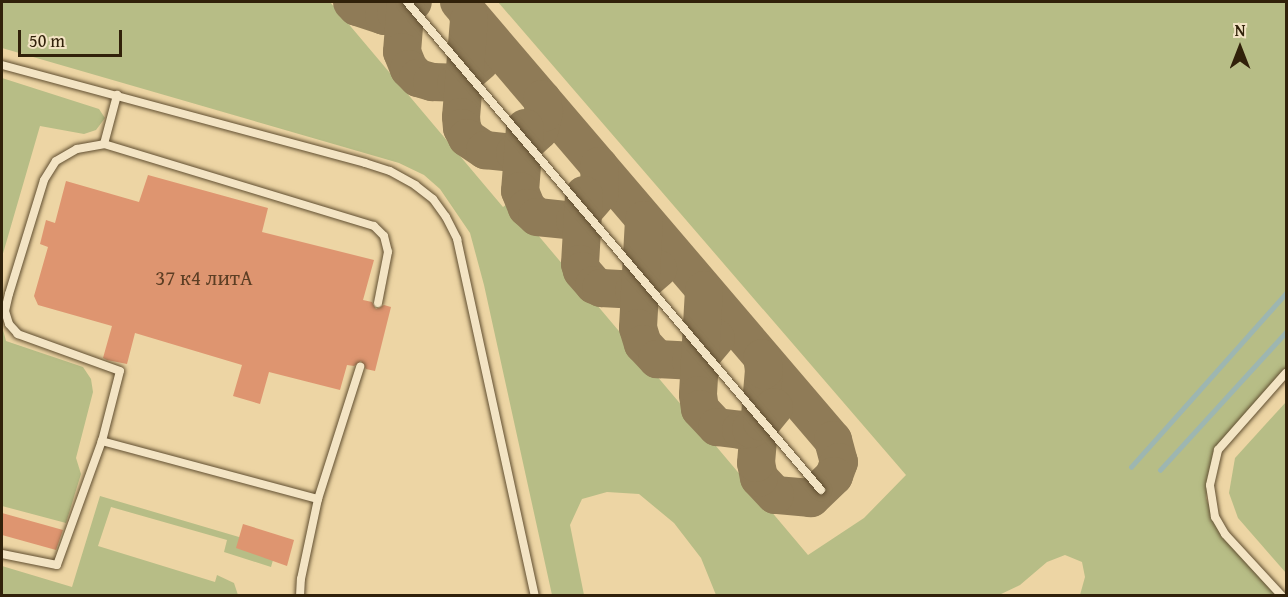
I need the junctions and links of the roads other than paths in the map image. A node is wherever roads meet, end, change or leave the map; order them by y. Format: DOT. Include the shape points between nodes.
graph roads {
  1 [pos="407,2"];
  2 [pos="2,65"];
  3 [pos="117,95"];
  4 [pos="104,144"];
  5 [pos="378,303"];
  6 [pos="360,367"];
  7 [pos="1287,373"];
  8 [pos="102,441"];
  9 [pos="821,490"];
  10 [pos="318,499"];
  11 [pos="2,554"];
  12 [pos="300,596"];
  13 [pos="535,596"];
  14 [pos="1282,596"];
  1 -- 9 [label="lane"];
  2 -- 3 [label="lane"];
  3 -- 4 [label="lane"];
  3 -- 13 [label="lane" via="373,166 415,184 433,199 457,239"];
  4 -- 5 [label="lane" via="374,226 384,236 388,252"];
  4 -- 8 [label="lane" via="77,149 56,161 44,180 5,311 18,334 120,371"];
  6 -- 10 [label="lane"];
  7 -- 14 [label="lane" via="1218,450 1210,485 1215,517 1225,534"];
  8 -- 10 [label="lane"];
  8 -- 11 [label="lane" via="57,565"];
  10 -- 12 [label="lane" via="300,579"];
}
